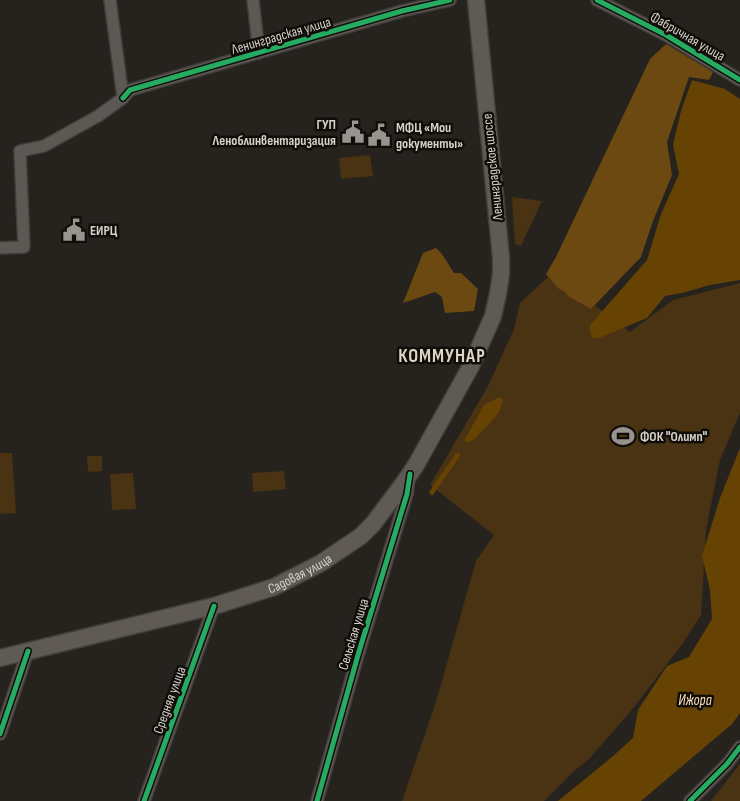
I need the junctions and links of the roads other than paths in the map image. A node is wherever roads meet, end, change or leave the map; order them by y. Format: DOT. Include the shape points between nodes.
graph roads {
  1 [pos="110,0"];
  2 [pos="253,0"];
  3 [pos="450,0"];
  4 [pos="476,0"];
  5 [pos="597,0"];
  6 [pos="259,53"];
  7 [pos="740,80"];
  8 [pos="123,98"];
  9 [pos="0,248"];
  10 [pos="487,331"];
  11 [pos="410,474"];
  12 [pos="214,606"];
  13 [pos="28,651"];
  14 [pos="0,658"];
  15 [pos="0,734"];
  16 [pos="740,747"];
  17 [pos="144,801"];
  18 [pos="318,801"];
  19 [pos="690,801"];
  1 -- 8 [label="street"];
  2 -- 6 [label="street"];
  3 -- 6 [label="street, Ленинградская улица"];
  4 -- 10 [label="main road, Ленинградское шоссе" via="501,258 498,294"];
  5 -- 7 [label="street, Фабричная улица" via="666,35"];
  6 -- 8 [label="street, Ленинградская улица" via="130,90"];
  8 -- 9 [label="street, Ленинградская улица" via="44,146 20,151 24,247"];
  10 -- 11 [label="main road, Садовая улица" via="472,366"];
  11 -- 12 [label="main road, Садовая улица" via="373,524 321,563 274,587"];
  11 -- 18 [label="street, Сельская улица" via="407,494"];
  12 -- 13 [label="main road, Садовая улица"];
  12 -- 17 [label="street, Средняя улица"];
  13 -- 14 [label="main road, Садовая улица"];
  13 -- 15 [label="street"];
  16 -- 19 [label="street"];
}
